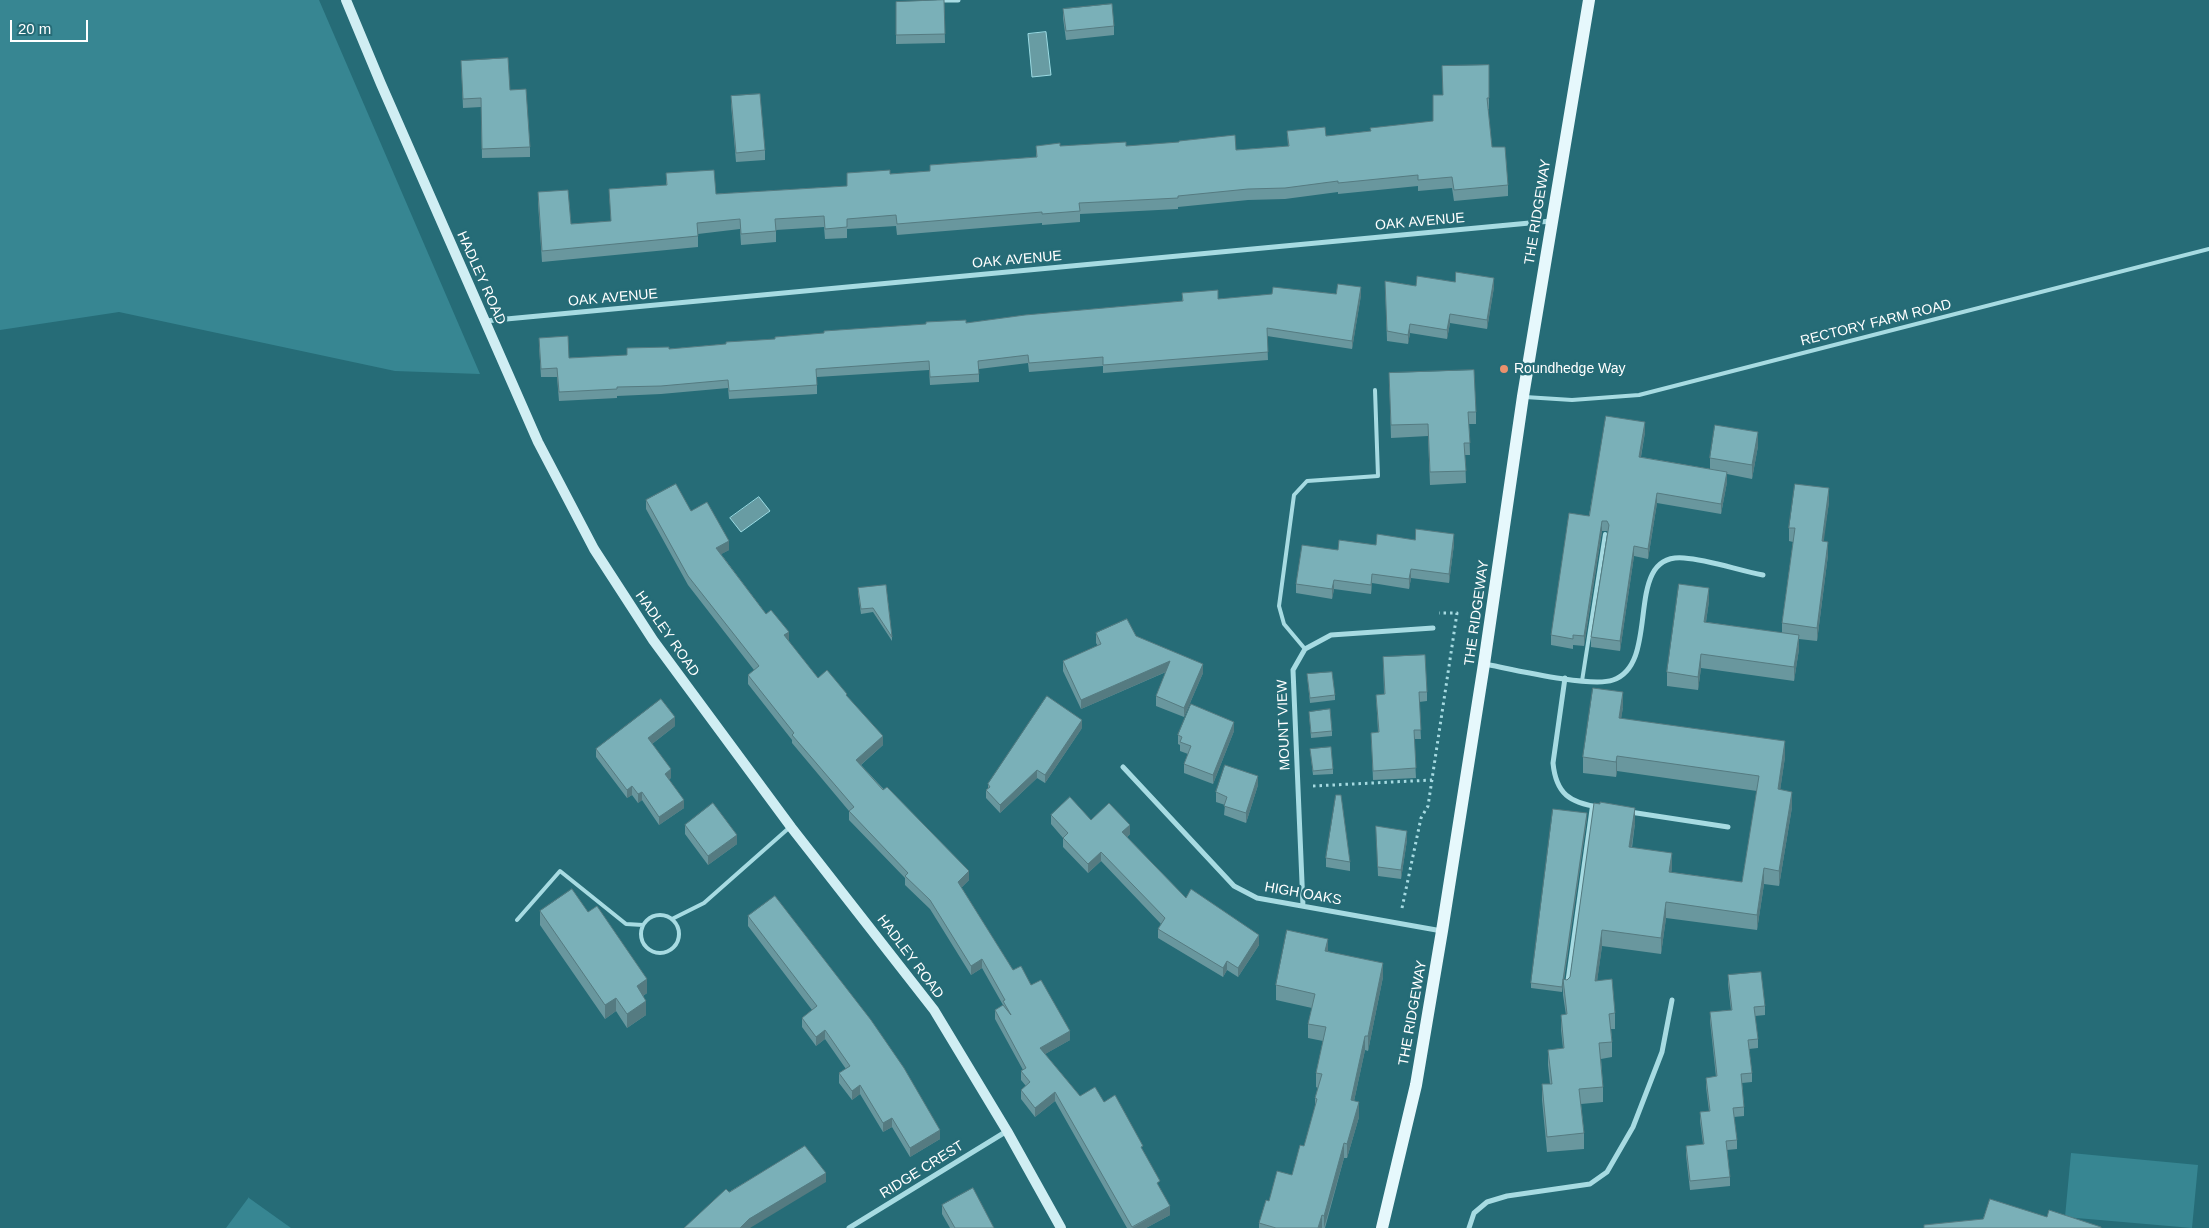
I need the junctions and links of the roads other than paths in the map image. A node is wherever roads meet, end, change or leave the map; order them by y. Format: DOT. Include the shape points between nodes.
graph roads {
  1 [pos="346,0"];
  2 [pos="958,0"];
  3 [pos="1589,0"];
  4 [pos="933,1"];
  5 [pos="1551,221"];
  6 [pos="2209,249"];
  7 [pos="484,321"];
  8 [pos="1374,390"];
  9 [pos="1523,396"];
  10 [pos="1605,534"];
  11 [pos="1763,575"];
  12 [pos="1433,628"];
  13 [pos="1305,648"];
  14 [pos="1484,664"];
  15 [pos="1565,678"];
  16 [pos="1582,681"];
  17 [pos="1123,767"];
  18 [pos="1592,806"];
  19 [pos="1602,808"];
  20 [pos="1621,811"];
  21 [pos="791,827"];
  22 [pos="1728,827"];
  23 [pos="1303,906"];
  24 [pos="517,920"];
  25 [pos="672,920"];
  26 [pos="643,925"];
  27 [pos="1442,932"];
  28 [pos="1566,992"];
  29 [pos="1672,1000"];
  30 [pos="1007,1131"];
  31 [pos="849,1228"];
  32 [pos="1061,1228"];
  33 [pos="1382,1228"];
  34 [pos="1469,1228"];
  1 -- 7 [label="street, HADLEY ROAD"];
  2 -- 4 [label="street"];
  3 -- 5 [label="main road, THE RIDGEWAY"];
  5 -- 7 [label="street, OAK AVENUE"];
  5 -- 9 [label="main road, THE RIDGEWAY"];
  6 -- 9 [label="lane, RECTORY FARM ROAD" via="1639,395 1572,400"];
  7 -- 21 [label="street, HADLEY ROAD" via="538,442 594,549 653,640"];
  8 -- 13 [label="lane" via="1378,476 1307,481 1294,495 1279,606 1284,624"];
  9 -- 14 [label="main road, THE RIDGEWAY"];
  10 -- 16 [label="lane"];
  11 -- 16 [label="street" via="1683,558 1668,560 1655,570 1647,589 1638,652 1632,667 1613,681"];
  12 -- 13 [label="street" via="1331,634"];
  13 -- 23 [label="street, MOUNT VIEW" via="1293,670"];
  14 -- 15 [label="street"];
  14 -- 27 [label="main road, THE RIDGEWAY"];
  15 -- 16 [label="street"];
  15 -- 18 [label="street" via="1554,776 1563,793 1574,801"];
  17 -- 23 [label="street, HIGH OAKS" via="1243,893"];
  18 -- 19 [label="street"];
  18 -- 28 [label="lane"];
  20 -- 22 [label="street"];
  21 -- 25 [label="lane" via="704,903"];
  21 -- 30 [label="street, HADLEY ROAD" via="934,1010"];
  23 -- 27 [label="street, HIGH OAKS"];
  24 -- 26 [label="lane" via="560,870 626,924"];
  25 -- 26 [label="lane" via="657,915"];
  25 -- 26 [label="lane" via="679,935 677,943 663,952 655,952 642,941"];
  27 -- 33 [label="main road, THE RIDGEWAY" via="1416,1085"];
  29 -- 34 [label="street" via="1662,1052 1632,1127 1607,1172 1590,1184 1487,1202 1474,1213"];
  30 -- 31 [label="street, RIDGE CREST"];
  30 -- 32 [label="street, HADLEY ROAD"];
}
